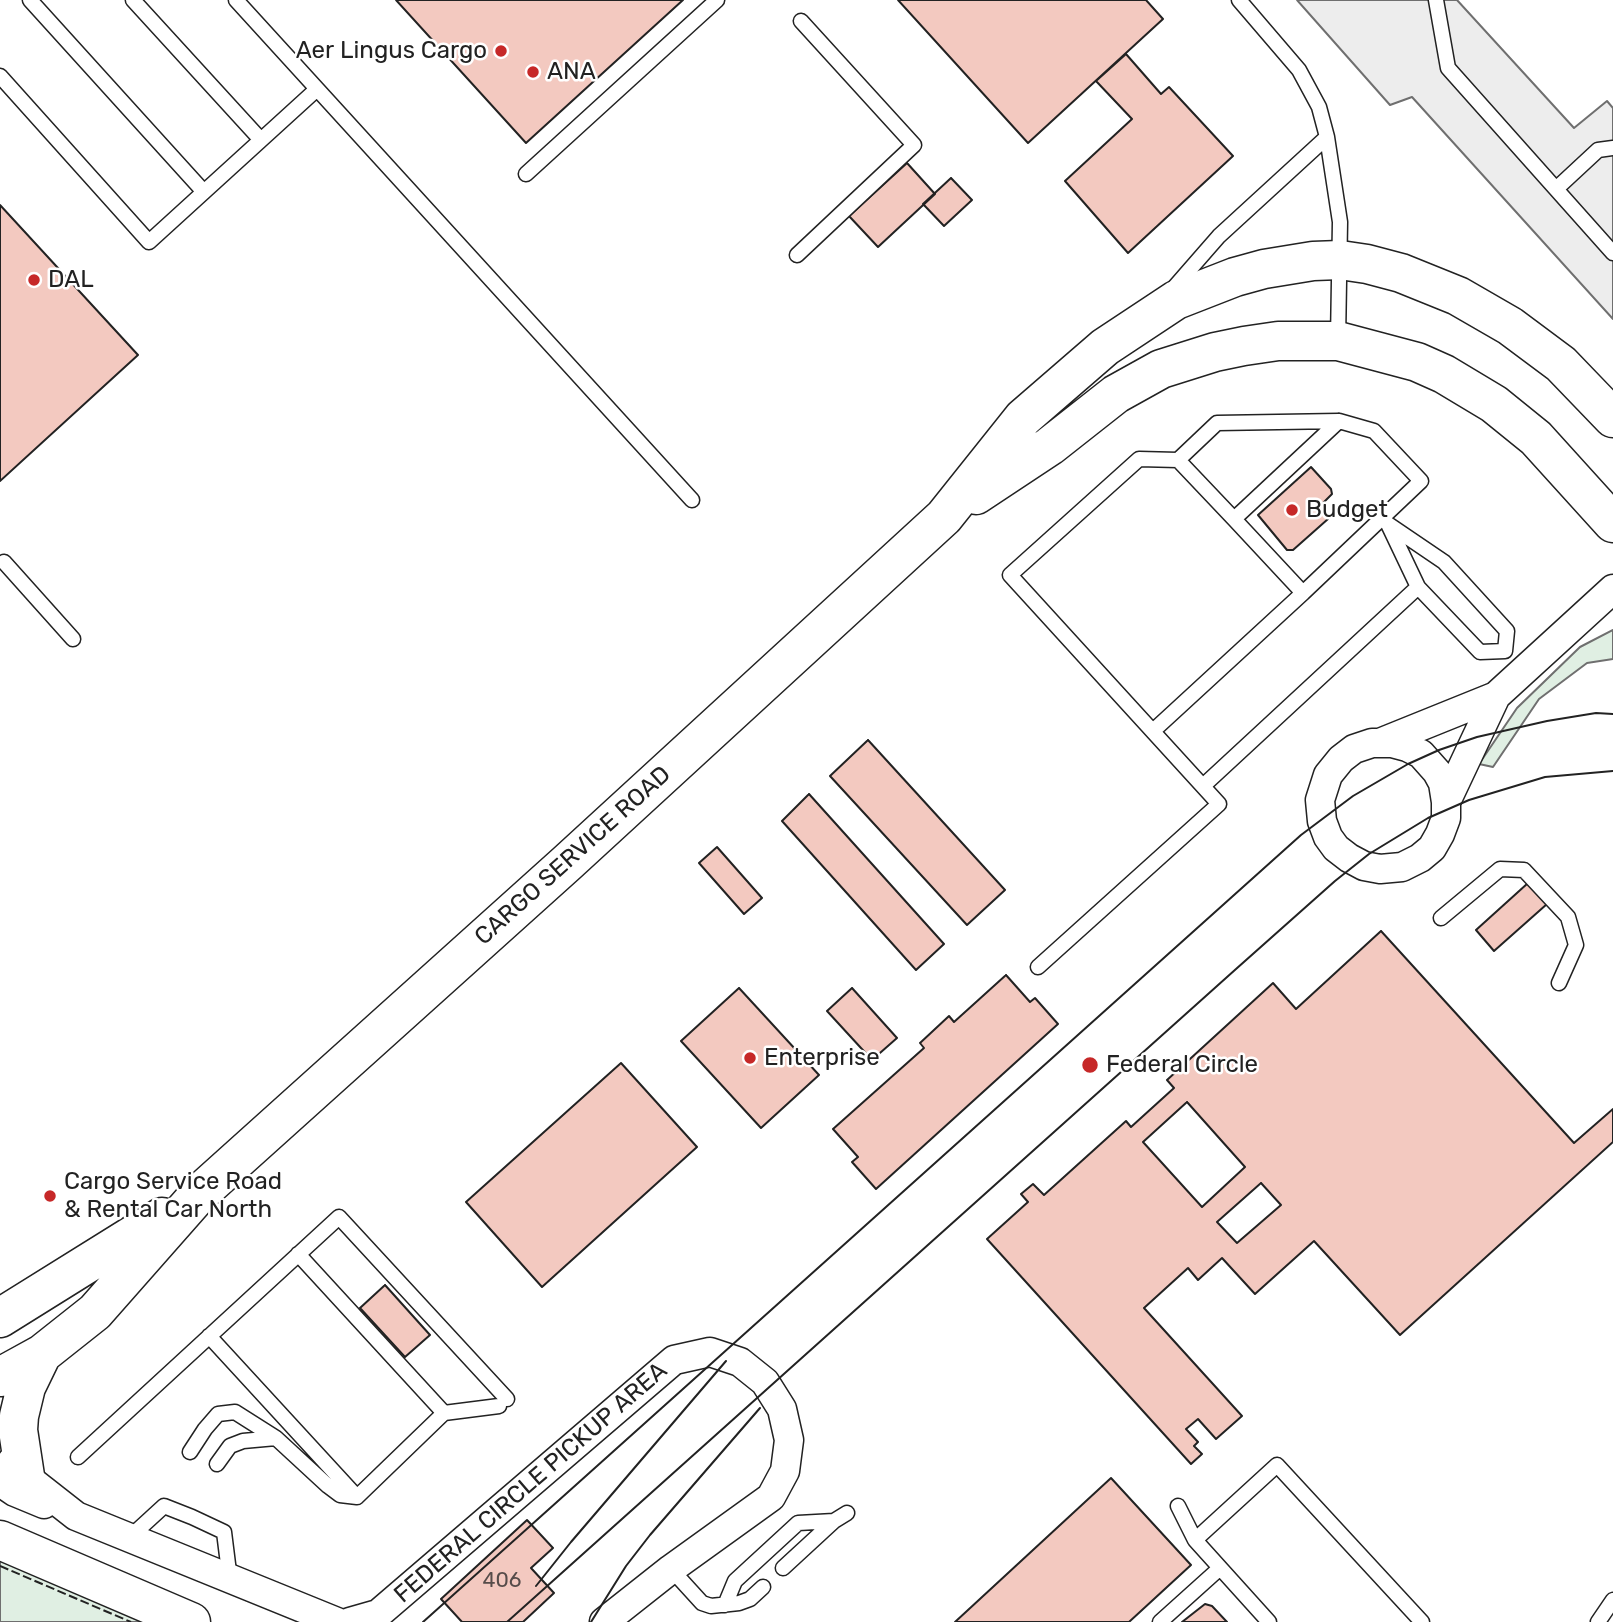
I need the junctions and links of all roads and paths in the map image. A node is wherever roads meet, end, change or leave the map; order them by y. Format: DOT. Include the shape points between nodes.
graph roads {
  1 [pos="30,0"];
  2 [pos="133,0"];
  3 [pos="236,0"];
  4 [pos="717,0"];
  5 [pos="1239,0"];
  6 [pos="1436,0"];
  7 [pos="802,21"];
  8 [pos="0,76"];
  9 [pos="317,89"];
  10 [pos="1327,137"];
  11 [pos="261,140"];
  12 [pos="1613,148"];
  13 [pos="526,174"];
  14 [pos="1556,188"];
  15 [pos="204,191"];
  16 [pos="1613,253"];
  17 [pos="797,255"];
  18 [pos="1340,260"];
  19 [pos="1148,317"];
  20 [pos="1338,341"];
  21 [pos="1613,418"];
  22 [pos="1339,421"];
  23 [pos="1178,460"];
  24 [pos="692,500"];
  25 [pos="944,517"];
  26 [pos="1234,519"];
  27 [pos="1385,521"];
  28 [pos="1613,523"];
  29 [pos="4,562"];
  30 [pos="1418,587"];
  31 [pos="1613,589"];
  32 [pos="1303,593"];
  33 [pos="74,639"];
  34 [pos="1514,661"];
  35 [pos="1496,696"];
  36 [pos="1153,731"];
  37 [pos="1382,742"];
  38 [pos="1203,786"];
  39 [pos="1446,802"];
  40 [pos="1441,918"];
  41 [pos="1038,967"];
  42 [pos="1559,983"];
  43 [pos="199,1194"];
  44 [pos="298,1254"];
  45 [pos="0,1318"];
  46 [pos="209,1336"];
  47 [pos="42,1354"];
  48 [pos="0,1377"];
  49 [pos="444,1413"];
  50 [pos="0,1426"];
  51 [pos="276,1438"];
  52 [pos="190,1452"];
  53 [pos="78,1457"];
  54 [pos="217,1464"];
  55 [pos="12,1479"];
  56 [pos="357,1497"];
  57 [pos="1178,1506"];
  58 [pos="847,1513"];
  59 [pos="834,1521"];
  60 [pos="128,1538"];
  61 [pos="0,1540"];
  62 [pos="1195,1540"];
  63 [pos="783,1568"];
  64 [pos="1220,1568"];
  65 [pos="671,1569"];
  66 [pos="230,1580"];
  67 [pos="763,1587"];
  68 [pos="1613,1600"];
  69 [pos="725,1605"];
  70 [pos="191,1622"];
  71 [pos="337,1622"];
  72 [pos="351,1622"];
  73 [pos="604,1622"];
  74 [pos="1160,1622"];
  75 [pos="1269,1622"];
  76 [pos="1422,1622"];
  77 [pos="1598,1622"];
  1 -- 15 [label="lane"];
  2 -- 11 [label="lane"];
  3 -- 9 [label="lane"];
  4 -- 13 [label="lane"];
  5 -- 10 [label="lane" via="1308,83"];
  6 -- 14 [label="lane" via="1448,68"];
  7 -- 17 [label="lane" via="915,145"];
  8 -- 15 [label="lane" via="149,242"];
  9 -- 11 [label="lane"];
  9 -- 24 [label="lane"];
  10 -- 18 [label="lane" via="1340,222"];
  10 -- 19 [label="lane" via="1219,236"];
  11 -- 15 [label="lane"];
  12 -- 14 [label="lane" via="1598,150"];
  14 -- 16 [label="lane"];
  18 -- 19 [label="main road, CARGO SERVICE ROAD" via="1290,264 1235,277 1176,300"];
  18 -- 20 [label="lane"];
  18 -- 21 [label="main road, CARGO SERVICE ROAD" via="1401,273 1483,309 1561,364"];
  19 -- 25 [label="main road, CARGO SERVICE ROAD" via="1096,354 1023,418"];
  20 -- 25 [label="main road, CARGO SERVICE ROAD" via="1244,346 1161,369 1116,394 1050,446"];
  20 -- 28 [label="main road, CARGO SERVICE ROAD" via="1417,362 1494,404 1536,439"];
  22 -- 23 [label="lane" via="1217,423"];
  22 -- 26 [label="lane"];
  22 -- 27 [label="lane" via="1374,432 1421,481"];
  23 -- 26 [label="lane"];
  23 -- 36 [label="lane" via="1139,459 1010,575"];
  25 -- 43 [label="main road, CARGO SERVICE ROAD"];
  26 -- 32 [label="lane"];
  27 -- 30 [label="lane"];
  27 -- 32 [label="lane"];
  27 -- 34 [label="lane" via="1444,562 1507,631"];
  29 -- 33 [label="lane"];
  30 -- 34 [label="lane" via="1479,652"];
  30 -- 38 [label="lane"];
  31 -- 34 [label="street"];
  32 -- 36 [label="lane"];
  34 -- 35 [label="street"];
  35 -- 37 [label="street"];
  35 -- 39 [label="street"];
  36 -- 38 [label="lane"];
  37 -- 39 [label="street" via="1407,747 1430,763 1443,783"];
  37 -- 39 [label="street" via="1354,749 1328,775 1320,800 1322,821 1336,848 1364,866 1402,867 1432,848 1446,818"];
  38 -- 41 [label="lane" via="1219,804"];
  40 -- 42 [label="lane" via="1500,869 1524,870 1568,917 1576,945"];
  43 -- 45 [label="main road, CARGO SERVICE ROAD"];
  43 -- 47 [label="main road, CARGO SERVICE ROAD" via="95,1312"];
  44 -- 46 [label="lane"];
  44 -- 49 [label="lane"];
  44 -- 49 [label="lane" via="339,1217 503,1402"];
  46 -- 53 [label="lane"];
  46 -- 56 [label="lane"];
  47 -- 48 [label="main road, CARGO SERVICE ROAD"];
  47 -- 55 [label="main road" via="26,1387 19,1416"];
  49 -- 56 [label="lane"];
  50 -- 55 [label="street"];
  51 -- 52 [label="lane" via="235,1412 218,1414"];
  51 -- 54 [label="lane" via="230,1446"];
  51 -- 56 [label="lane" via="334,1491"];
  55 -- 60 [label="street" via="76,1516"];
  57 -- 62 [label="lane"];
  58 -- 59 [label="lane"];
  59 -- 63 [label="lane"];
  59 -- 69 [label="lane" via="798,1522 735,1581"];
  60 -- 66 [label="street"];
  60 -- 66 [label="lane" via="164,1506 192,1517 224,1532"];
  61 -- 70 [label="main road"];
  62 -- 64 [label="lane"];
  62 -- 76 [label="lane" via="1276,1465"];
  64 -- 74 [label="lane"];
  64 -- 75 [label="lane"];
  65 -- 69 [label="lane" via="702,1603"];
  65 -- 72 [label="street, FEDERAL CIRCLE PICKUP AREA" via="771,1497 785,1471 789,1440 782,1409 765,1382 740,1362 710,1352 674,1360 378,1614"];
  65 -- 73 [label="street"];
  66 -- 71 [label="street"];
  67 -- 69 [label="lane" via="750,1599"];
  68 -- 77 [label="lane"];
}
